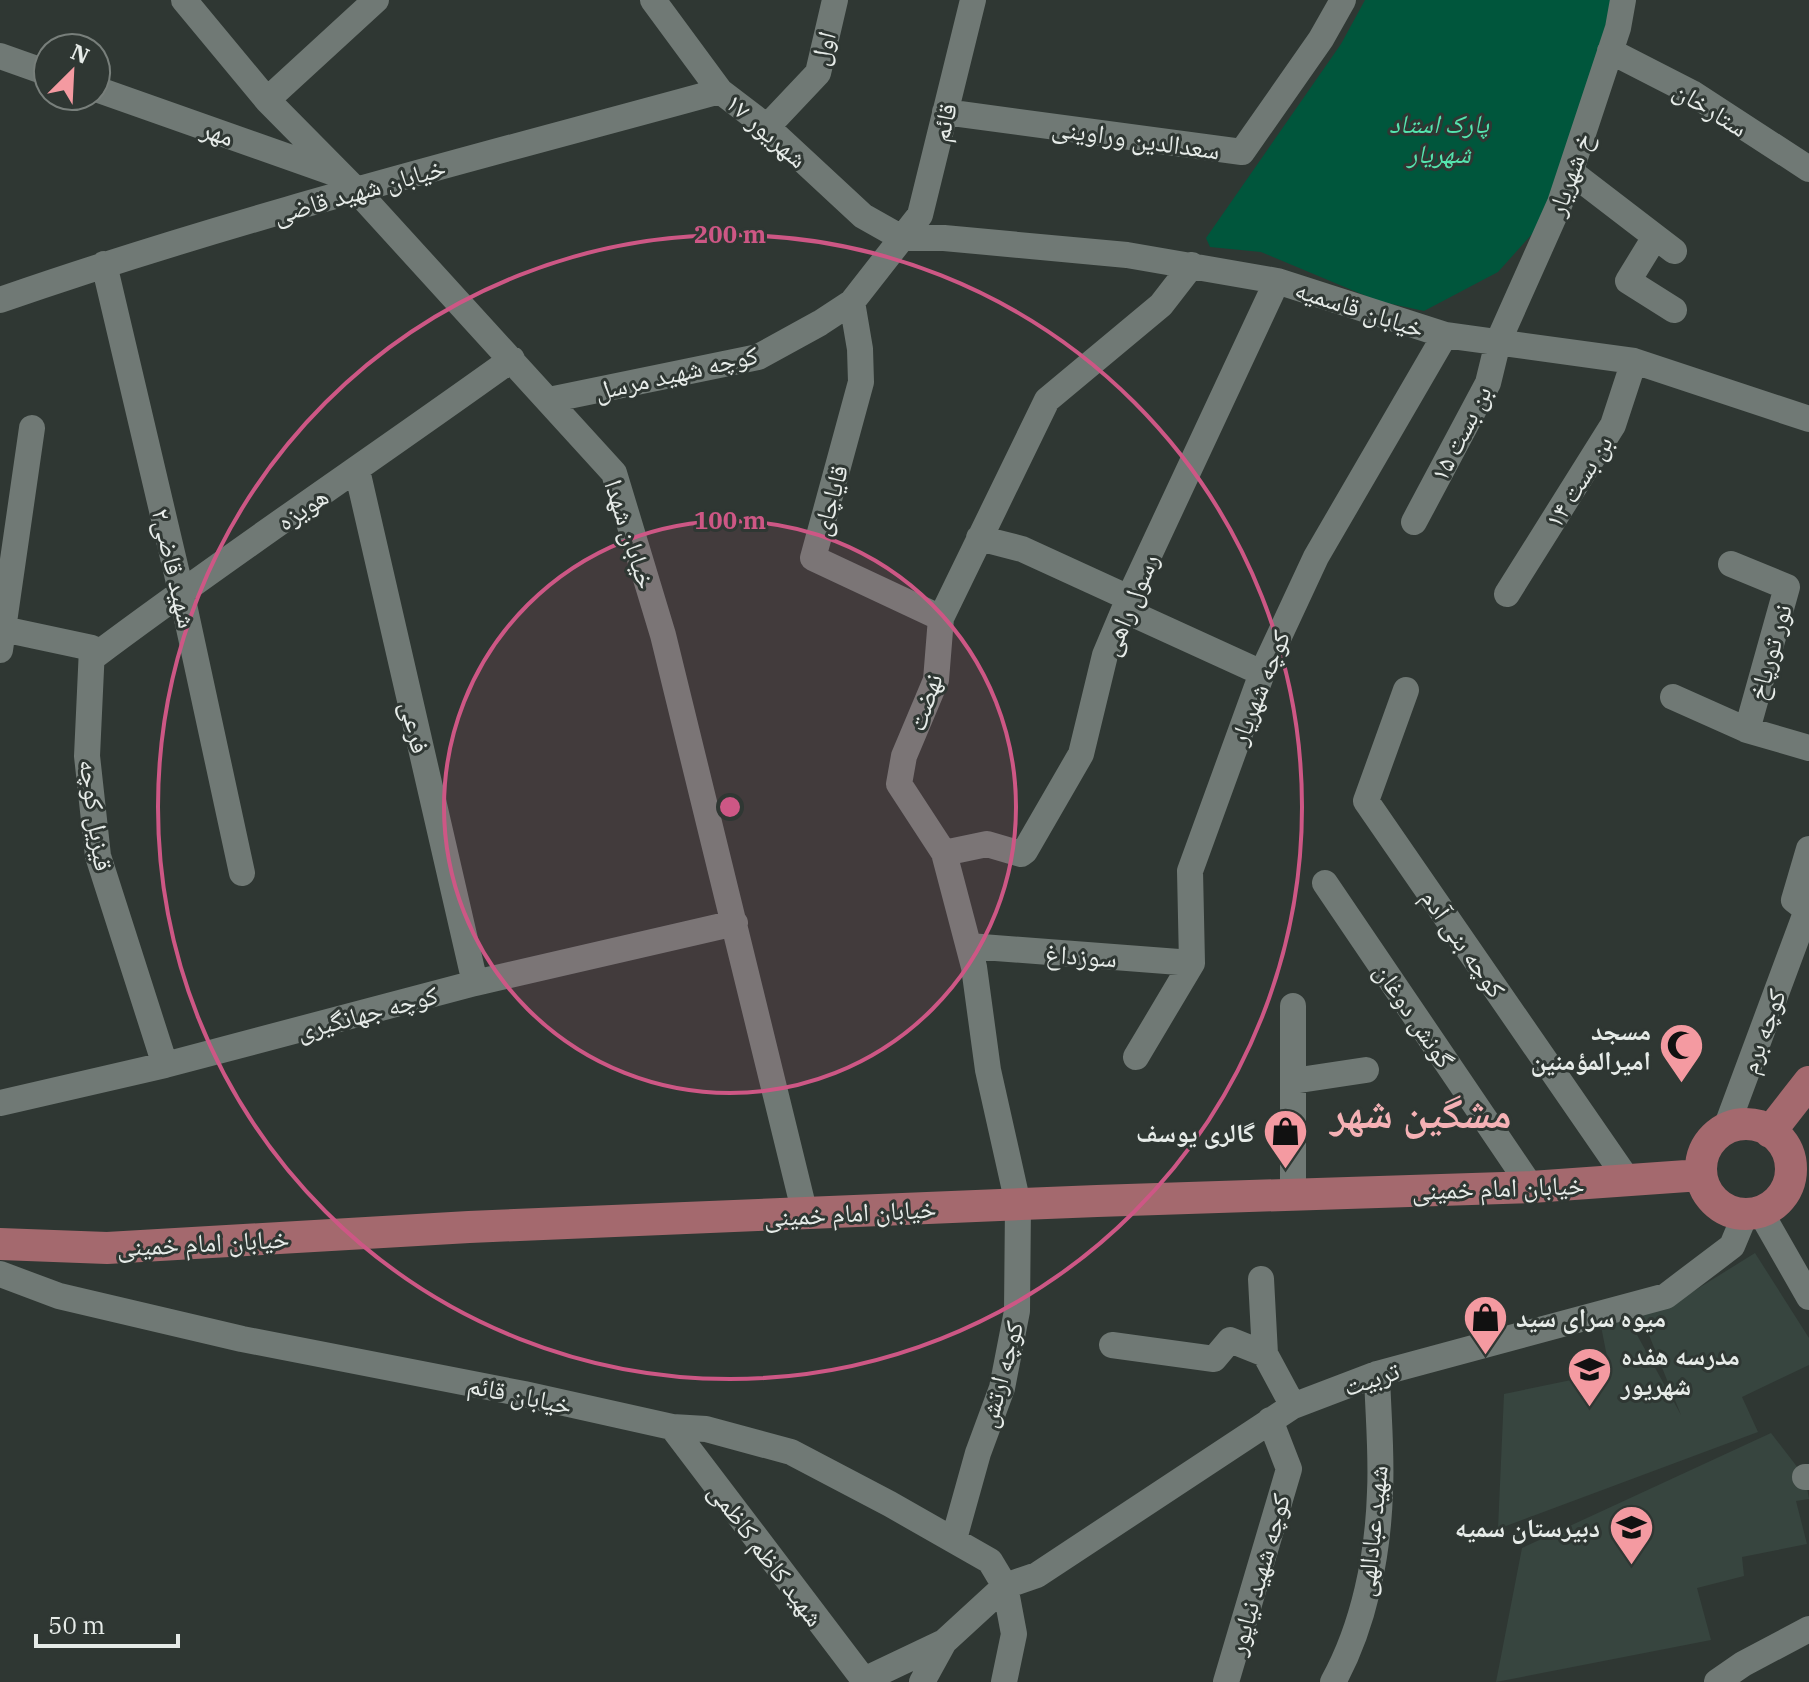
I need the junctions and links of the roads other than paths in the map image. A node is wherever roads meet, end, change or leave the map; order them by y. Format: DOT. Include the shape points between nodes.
graph roads {
  1 [pos="184,0"];
  2 [pos="376,0"];
  3 [pos="653,0"];
  4 [pos="835,0"];
  5 [pos="973,0"];
  6 [pos="1343,0"];
  7 [pos="1623,0"];
  8 [pos="1610,51"];
  9 [pos="0,56"];
  10 [pos="32,67"];
  11 [pos="720,91"];
  12 [pos="112,95"];
  13 [pos="267,100"];
  14 [pos="945,112"];
  15 [pos="767,127"];
  16 [pos="1809,169"];
  17 [pos="1571,172"];
  18 [pos="348,182"];
  19 [pos="902,238"];
  20 [pos="104,264"];
  21 [pos="1192,265"];
  22 [pos="1277,281"];
  23 [pos="0,300"];
  24 [pos="852,302"];
  25 [pos="1674,310"];
  26 [pos="1445,335"];
  27 [pos="1498,342"];
  28 [pos="512,359"];
  29 [pos="1634,361"];
  30 [pos="549,400"];
  31 [pos="1809,419"];
  32 [pos="32,428"];
  33 [pos="357,470"];
  34 [pos="1414,522"];
  35 [pos="979,538"];
  36 [pos="1731,564"];
  37 [pos="181,591"];
  38 [pos="1507,594"];
  39 [pos="1126,604"];
  40 [pos="941,618"];
  41 [pos="2,639"];
  42 [pos="92,658"];
  43 [pos="1262,673"];
  44 [pos="1406,690"];
  45 [pos="1673,697"];
  46 [pos="1747,730"];
  47 [pos="1809,748"];
  48 [pos="1809,849"];
  49 [pos="944,853"];
  50 [pos="242,873"];
  51 [pos="1325,883"];
  52 [pos="735,923"];
  53 [pos="969,946"];
  54 [pos="1192,963"];
  55 [pos="475,983"];
  56 [pos="1293,1006"];
  57 [pos="1136,1057"];
  58 [pos="165,1065"];
  59 [pos="1366,1070"];
  60 [pos="1293,1081"];
  61 [pos="1809,1082"];
  62 [pos="0,1103"];
  63 [pos="1726,1128"];
  64 [pos="1770,1132"];
  65 [pos="1800,1166"];
  66 [pos="1701,1175"];
  67 [pos="1629,1182"];
  68 [pos="1531,1187"];
  69 [pos="1293,1194"];
  70 [pos="1018,1204"];
  71 [pos="805,1214"];
  72 [pos="1753,1214"];
  73 [pos="0,1244"];
  74 [pos="0,1274"];
  75 [pos="1261,1279"];
  76 [pos="1809,1297"];
  77 [pos="1112,1345"];
  78 [pos="1265,1354"];
  79 [pos="1377,1374"];
  80 [pos="1293,1406"];
  81 [pos="1270,1420"];
  82 [pos="672,1427"];
  83 [pos="954,1539"];
  84 [pos="1005,1586"];
  85 [pos="1809,1629"];
  86 [pos="944,1642"];
  87 [pos="864,1681"];
  88 [pos="922,1682"];
  89 [pos="1004,1682"];
  90 [pos="1226,1682"];
  91 [pos="1333,1682"];
  92 [pos="1717,1682"];
  1 -- 13 [label="street, خیابان شهدا"];
  2 -- 13 [label="street"];
  3 -- 11 [label="street, ۱۷ شهریور"];
  4 -- 15 [label="street, اول" via="818,73"];
  5 -- 14 [label="street, قائم"];
  6 -- 14 [label="street, سعدالدین وراوینی" via="1242,152"];
  7 -- 8 [label="street, خ شهریار"];
  8 -- 16 [label="street, ستارخان" via="1692,93"];
  8 -- 17 [label="street, خ شهریار"];
  9 -- 10 [label="street"];
  11 -- 15 [label="street, ۱۷ شهریور"];
  11 -- 18 [label="street, خیابان شهید قاضی"];
  12 -- 18 [label="street, مهر"];
  13 -- 18 [label="street, خیابان شهدا"];
  14 -- 19 [label="street, قائم" via="920,215"];
  15 -- 19 [label="street, ۱۷ شهریور" via="863,216"];
  17 -- 25 [label="street" via="1664,244 1628,281"];
  17 -- 27 [label="street, خ شهریار"];
  18 -- 20 [label="street, خیابان شهید قاضی"];
  18 -- 28 [label="street, خیابان شهدا"];
  19 -- 21 [label="street, خیابان قاسمیه"];
  19 -- 24 [label="street, کوچه شهید مرسل"];
  20 -- 23 [label="street, خیابان شهید قاضی"];
  20 -- 37 [label="street, شهید قاضی۲"];
  21 -- 22 [label="street, خیابان قاسمیه"];
  21 -- 35 [label="street, نهضت" via="1161,305 1047,400"];
  22 -- 26 [label="street, خیابان قاسمیه"];
  22 -- 39 [label="street, رسول راهی"];
  24 -- 30 [label="street, کوچه شهید مرسل" via="758,357"];
  24 -- 40 [label="street, قایاچای" via="861,382 813,558"];
  26 -- 27 [label="street, خیابان قاسمیه"];
  26 -- 43 [label="street, کوچه شهریار" via="1316,557"];
  27 -- 29 [label="street, خیابان قاسمیه"];
  27 -- 34 [label="street, بن بست ۱۵" via="1488,383"];
  28 -- 30 [label="street, خیابان شهدا"];
  28 -- 33 [label="street, هویزه"];
  29 -- 31 [label="street, خیابان قاسمیه"];
  29 -- 38 [label="street, بن بست ۱۴" via="1613,425"];
  30 -- 52 [label="street, خیابان شهدا" via="614,473 663,635"];
  32 -- 41 [label="street"];
  33 -- 37 [label="street, هویزه"];
  33 -- 55 [label="street, فرعی"];
  35 -- 39 [label="street" via="1022,549"];
  35 -- 40 [label="street, نهضت"];
  36 -- 46 [label="street, نور تورپاخ" via="1787,587"];
  37 -- 42 [label="street, هویزه"];
  37 -- 50 [label="street, شهید قاضی۲"];
  39 -- 43 [label="street"];
  39 -- 49 [label="street, رسول راهی" via="1105,655 1081,754 1025,851 1015,854 987,844"];
  40 -- 49 [label="street, نهضت" via="936,680 904,756 899,784"];
  41 -- 42 [label="street" via="92,648"];
  42 -- 58 [label="street, قیزیل کوچه" via="87,756 98,856"];
  43 -- 54 [label="street, کوچه شهریار" via="1190,871"];
  44 -- 67 [label="street, کوچه بنی آدم" via="1366,801"];
  45 -- 46 [label="street"];
  46 -- 47 [label="street"];
  48 -- 63 [label="street, کوچه برم" via="1794,900 1807,910"];
  49 -- 53 [label="street, نهضت"];
  51 -- 68 [label="street, گونش دوغان"];
  52 -- 55 [label="street, کوچه جهانگیری"];
  52 -- 71 [label="street, خیابان شهدا"];
  53 -- 54 [label="street, سوزداغ"];
  53 -- 70 [label="street, نهضت" via="988,1070"];
  54 -- 57 [label="street"];
  55 -- 58 [label="street, کوچه جهانگیری"];
  56 -- 60 [label="street"];
  58 -- 62 [label="street, کوچه جهانگیری"];
  59 -- 60 [label="street"];
  60 -- 69 [label="street"];
  61 -- 64 [label="main road"];
  63 -- 64 [label="main road" via="1743,1122"];
  63 -- 66 [label="main road" via="1707,1146"];
  64 -- 65 [label="main road"];
  65 -- 72 [label="main road" via="1783,1197"];
  66 -- 67 [label="main road, خیابان امام خمینی"];
  66 -- 72 [label="main road" via="1715,1203"];
  67 -- 68 [label="main road, خیابان امام خمینی"];
  68 -- 69 [label="main road, خیابان امام خمینی"];
  69 -- 70 [label="main road, خیابان امام خمینی"];
  70 -- 71 [label="main road, خیابان امام خمینی"];
  70 -- 83 [label="street, کوچه ارتش" via="1014,1327 1002,1388"];
  71 -- 73 [label="main road, خیابان امام خمینی" via="107,1248"];
  72 -- 76 [label="street"];
  72 -- 79 [label="street, تربیت" via="1732,1246 1666,1296"];
  74 -- 82 [label="street, خیابان قائم" via="59,1296 242,1339"];
  75 -- 78 [label="street"];
  77 -- 78 [label="street" via="1214,1359 1230,1340"];
  78 -- 80 [label="street"];
  79 -- 80 [label="street, تربیت"];
  79 -- 91 [label="street, شهید عبادالهی" via="1380,1493 1368,1594"];
  80 -- 81 [label="street, تربیت"];
  81 -- 84 [label="street, تربیت" via="1037,1575"];
  81 -- 90 [label="street, کوچه شهید نیاپور" via="1289,1469"];
  82 -- 83 [label="street, خیابان قائم" via="706,1429 791,1452"];
  82 -- 87 [label="street, شهید کاظم کاظمی"];
  83 -- 84 [label="street, خیابان قائم" via="990,1561"];
  84 -- 86 [label="street"];
  84 -- 89 [label="street" via="1014,1634"];
  85 -- 92 [label="street"];
  86 -- 87 [label="street"];
  86 -- 88 [label="street"];
}
